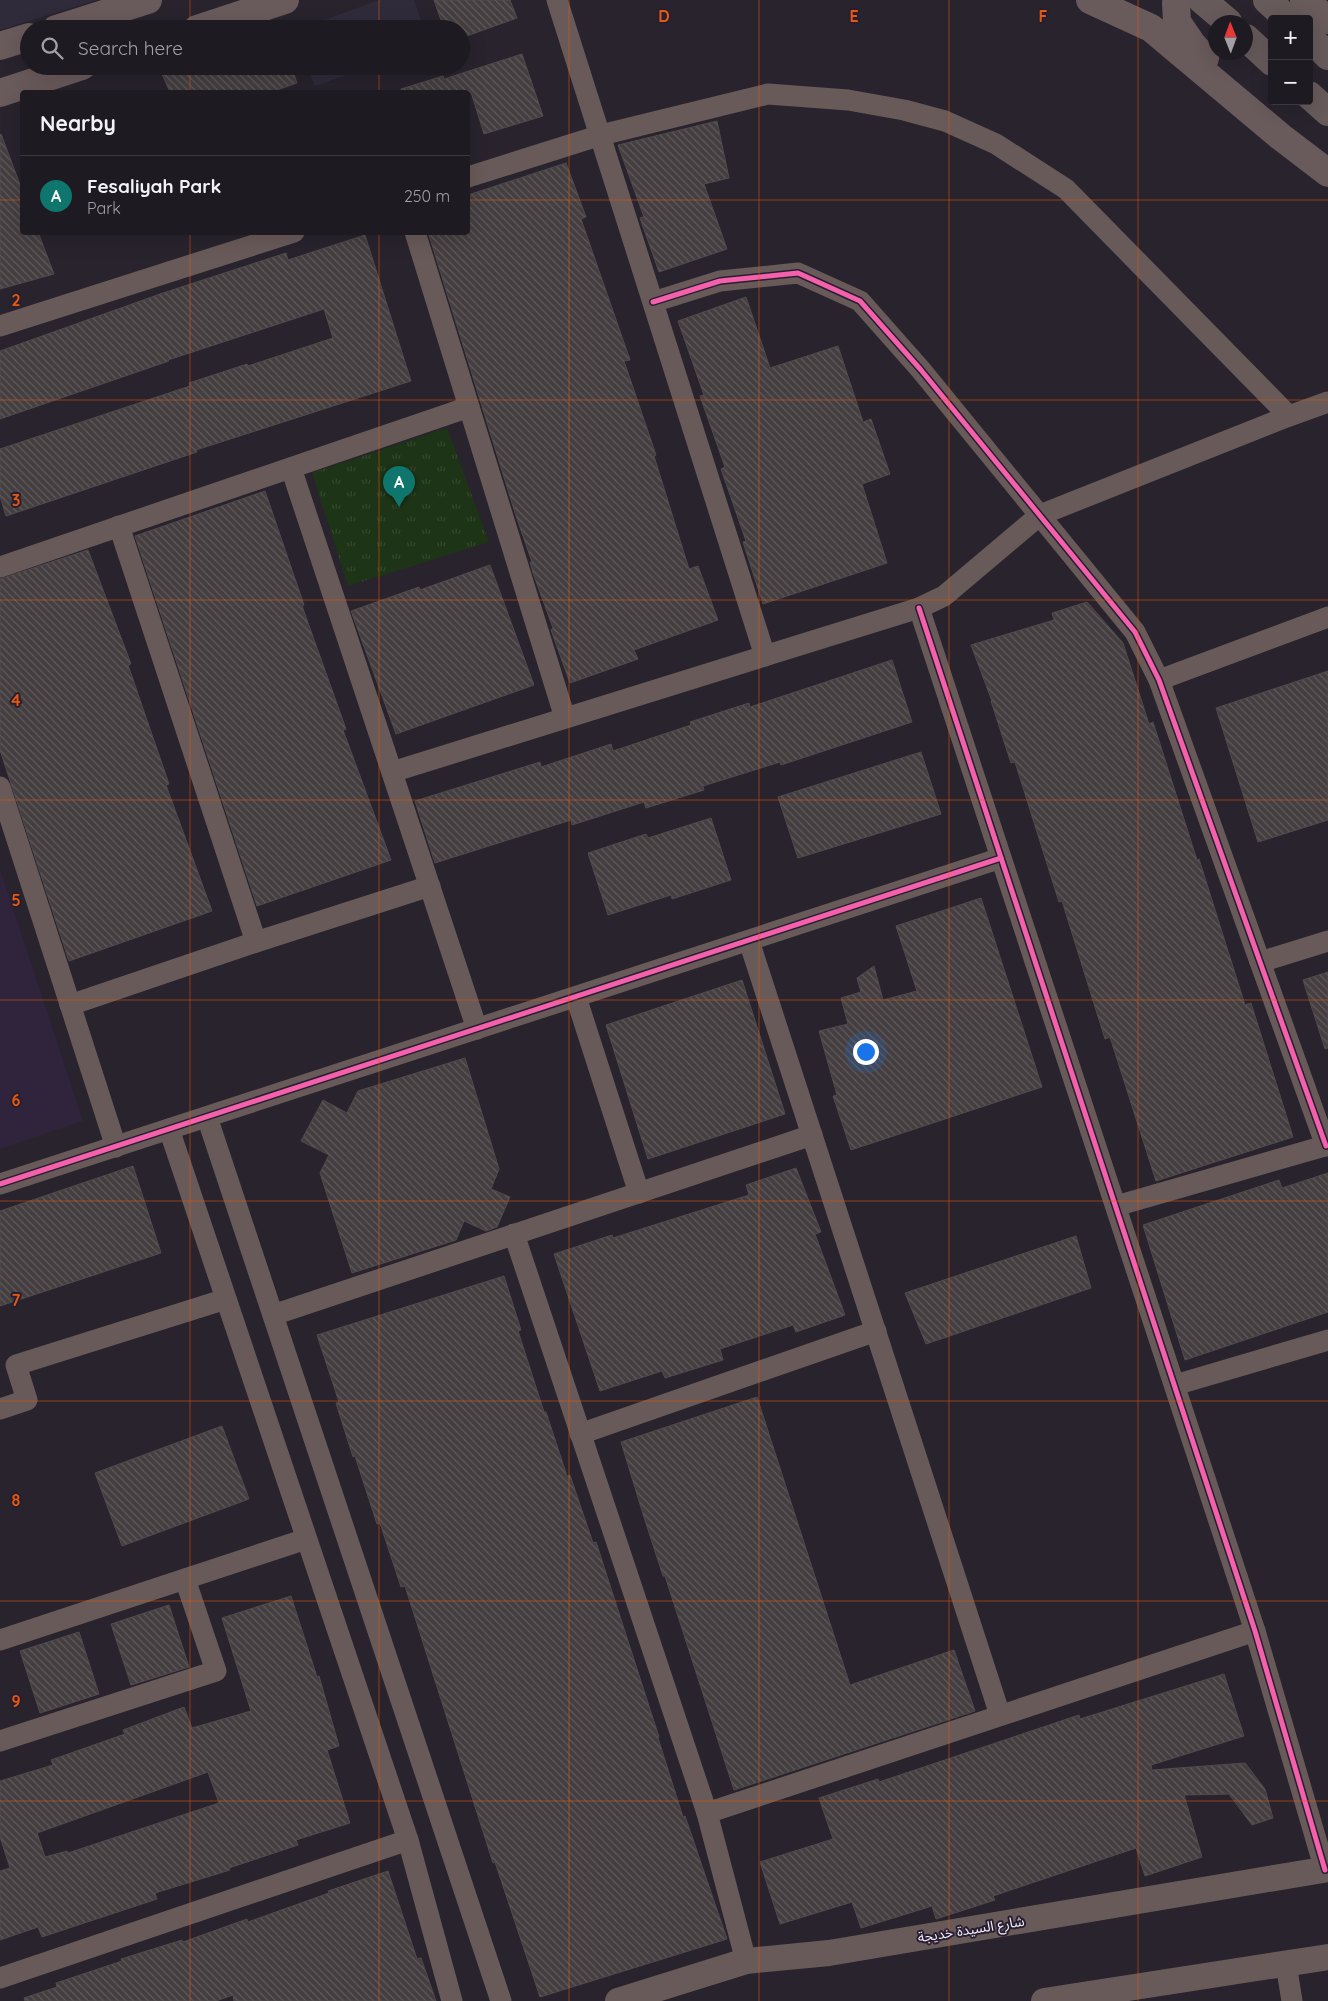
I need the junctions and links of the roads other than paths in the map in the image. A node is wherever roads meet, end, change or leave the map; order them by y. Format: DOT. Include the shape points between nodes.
graph roads {
  1 [pos="148,0"];
  2 [pos="285,0"];
  3 [pos="557,0"];
  4 [pos="1090,0"];
  5 [pos="1178,0"];
  6 [pos="1202,0"];
  7 [pos="1267,0"];
  8 [pos="1304,0"];
  9 [pos="1322,0"];
  10 [pos="1328,6"];
  11 [pos="1220,15"];
  12 [pos="1284,15"];
  13 [pos="85,20"];
  14 [pos="224,20"];
  15 [pos="1328,20"];
  16 [pos="20,40"];
  17 [pos="1313,41"];
  18 [pos="1253,44"];
  19 [pos="0,46"];
  20 [pos="1328,56"];
  21 [pos="1270,60"];
  22 [pos="55,75"];
  23 [pos="0,93"];
  24 [pos="1313,99"];
  25 [pos="1328,112"];
  26 [pos="601,135"];
  27 [pos="1281,137"];
  28 [pos="1328,173"];
  29 [pos="470,176"];
  30 [pos="285,235"];
  31 [pos="417,235"];
  32 [pos="653,302"];
  33 [pos="0,326"];
  34 [pos="1328,402"];
  35 [pos="469,407"];
  36 [pos="1288,416"];
  37 [pos="291,468"];
  38 [pos="1040,516"];
  39 [pos="119,526"];
  40 [pos="0,567"];
  41 [pos="919,608"];
  42 [pos="1328,617"];
  43 [pos="765,656"];
  44 [pos="1159,680"];
  45 [pos="565,718"];
  46 [pos="392,772"];
  47 [pos="0,787"];
  48 [pos="1001,858"];
  49 [pos="430,886"];
  50 [pos="749,940"];
  51 [pos="1328,941"];
  52 [pos="256,942"];
  53 [pos="1260,962"];
  54 [pos="576,997"];
  55 [pos="70,1005"];
  56 [pos="477,1029"];
  57 [pos="207,1117"];
  58 [pos="169,1129"];
  59 [pos="812,1135"];
  60 [pos="1327,1146"];
  61 [pos="116,1147"];
  62 [pos="0,1184"];
  63 [pos="639,1193"];
  64 [pos="1116,1206"];
  65 [pos="514,1234"];
  66 [pos="226,1300"];
  67 [pos="273,1315"];
  68 [pos="876,1331"];
  69 [pos="1328,1340"];
  70 [pos="1174,1385"];
  71 [pos="0,1409"];
  72 [pos="580,1434"];
  73 [pos="306,1539"];
  74 [pos="185,1579"];
  75 [pos="1255,1631"];
  76 [pos="0,1640"];
  77 [pos="1000,1716"];
  78 [pos="0,1741"];
  79 [pos="707,1812"];
  80 [pos="408,1840"];
  81 [pos="1326,1870"];
  82 [pos="1328,1957"];
  83 [pos="746,1961"];
  84 [pos="1286,1964"];
  85 [pos="0,1978"];
  86 [pos="452,2001"];
  87 [pos="501,2001"];
  88 [pos="618,2001"];
  89 [pos="1044,2001"];
  90 [pos="1292,2001"];
  1 -- 13 [label="main road"];
  2 -- 14 [label="main road"];
  3 -- 26 [label="street"];
  4 -- 27 [label="main road" via="1151,28"];
  5 -- 27 [label="main road" via="1177,22 1192,44"];
  6 -- 11 [label="highway"];
  7 -- 12 [label="highway"];
  8 -- 15 [label="main road"];
  9 -- 10 [label="main road"];
  16 -- 19 [label="main road"];
  17 -- 20 [label="highway"];
  18 -- 21 [label="highway"];
  22 -- 23 [label="main road"];
  24 -- 25 [label="highway"];
  26 -- 29 [label="street"];
  26 -- 32 [label="street"];
  26 -- 36 [label="street" via="768,94 848,100 904,110 945,122 996,144 1066,189"];
  27 -- 28 [label="main road"];
  30 -- 33 [label="street"];
  31 -- 35 [label="street"];
  32 -- 38 [label="street" via="720,282 798,274 860,302 921,370"];
  32 -- 43 [label="street"];
  34 -- 36 [label="street"];
  35 -- 37 [label="street"];
  35 -- 45 [label="street"];
  36 -- 38 [label="street"];
  37 -- 39 [label="street"];
  37 -- 46 [label="street"];
  38 -- 41 [label="street" via="944,596"];
  38 -- 44 [label="street" via="1135,632"];
  39 -- 40 [label="street"];
  39 -- 52 [label="street"];
  41 -- 43 [label="street"];
  41 -- 48 [label="street"];
  42 -- 44 [label="street"];
  43 -- 45 [label="street"];
  44 -- 53 [label="street"];
  45 -- 46 [label="street"];
  46 -- 49 [label="street"];
  47 -- 55 [label="street"];
  48 -- 50 [label="street"];
  48 -- 64 [label="street"];
  49 -- 52 [label="street"];
  49 -- 56 [label="street"];
  50 -- 54 [label="street"];
  50 -- 59 [label="street"];
  51 -- 53 [label="street"];
  52 -- 55 [label="street"];
  53 -- 60 [label="street"];
  54 -- 56 [label="street"];
  54 -- 63 [label="street"];
  55 -- 61 [label="street"];
  56 -- 57 [label="street"];
  57 -- 58 [label="street"];
  57 -- 67 [label="street"];
  58 -- 61 [label="street"];
  58 -- 66 [label="street"];
  59 -- 63 [label="street"];
  59 -- 68 [label="street"];
  60 -- 64 [label="street"];
  61 -- 62 [label="street"];
  63 -- 65 [label="street"];
  64 -- 70 [label="street"];
  65 -- 67 [label="street"];
  65 -- 72 [label="street"];
  66 -- 71 [label="street" via="16,1365 27,1400"];
  66 -- 73 [label="street"];
  67 -- 87 [label="street"];
  68 -- 72 [label="street"];
  68 -- 77 [label="street"];
  69 -- 70 [label="street"];
  70 -- 75 [label="street"];
  72 -- 79 [label="street"];
  73 -- 74 [label="street"];
  73 -- 80 [label="street"];
  74 -- 76 [label="street"];
  74 -- 78 [label="street" via="216,1671"];
  75 -- 77 [label="street"];
  75 -- 81 [label="street"];
  77 -- 79 [label="street"];
  79 -- 83 [label="street"];
  80 -- 85 [label="street"];
  80 -- 86 [label="street"];
  81 -- 83 [label="street, شارع السيدة خديجة" via="829,1953"];
  82 -- 84 [label="street"];
  83 -- 88 [label="street, شارع السيدة خديجة"];
  84 -- 89 [label="street"];
  84 -- 90 [label="street"];
}
